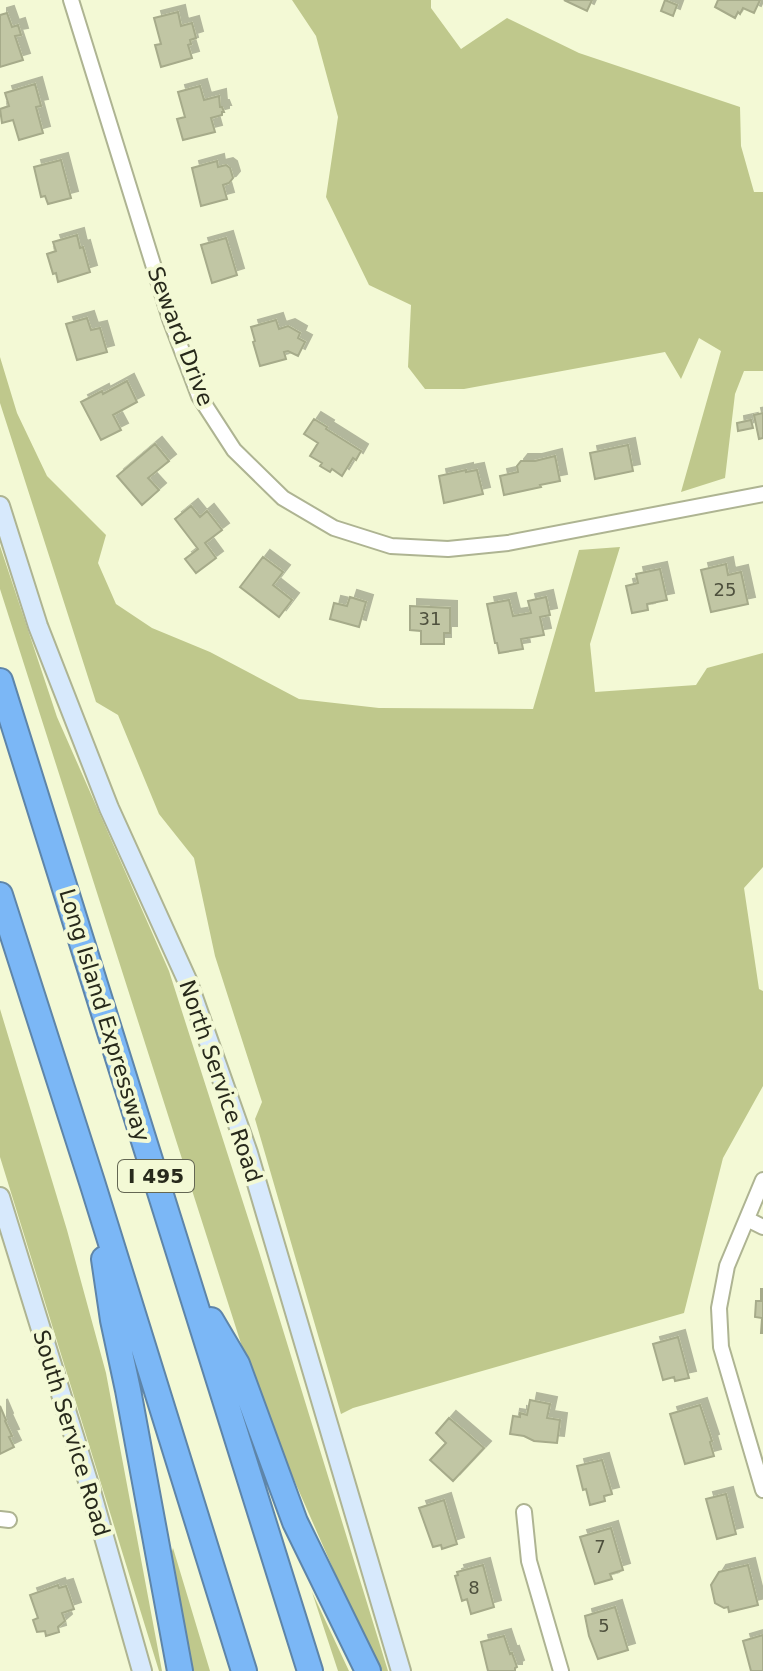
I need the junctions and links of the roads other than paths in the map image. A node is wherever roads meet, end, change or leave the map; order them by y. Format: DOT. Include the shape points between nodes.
graph roads {
  1 [pos="71,0"];
  2 [pos="763,494"];
  3 [pos="0,506"];
  4 [pos="0,681"];
  5 [pos="0,895"];
  6 [pos="763,1180"];
  7 [pos="92,1182"];
  8 [pos="0,1197"];
  9 [pos="747,1219"];
  10 [pos="763,1227"];
  11 [pos="191,1288"];
  12 [pos="763,1490"];
  13 [pos="524,1512"];
  14 [pos="142,1671"];
  15 [pos="180,1671"];
  16 [pos="244,1671"];
  17 [pos="310,1671"];
  18 [pos="368,1671"];
  19 [pos="401,1671"];
  20 [pos="561,1671"];
  1 -- 2 [label="street, Seward Drive" via="199,396 234,450 283,498 334,528 391,546 448,549 508,543"];
  3 -- 19 [label="main road, North Service Road" via="38,626 109,808 187,980 248,1153"];
  4 -- 11 [label="highway, Long Island Expressway / I 495"];
  5 -- 7 [label="highway, I 495"];
  6 -- 9 [label="street"];
  7 -- 15 [label="highway"];
  7 -- 16 [label="highway, I 495"];
  8 -- 14 [label="main road, South Service Road"];
  9 -- 10 [label="street"];
  9 -- 12 [label="street" via="727,1266 719,1308 721,1347"];
  11 -- 17 [label="highway, Long Island Expressway / I 495"];
  11 -- 18 [label="highway" via="237,1364 295,1522"];
  13 -- 20 [label="street" via="529,1561"];
}
